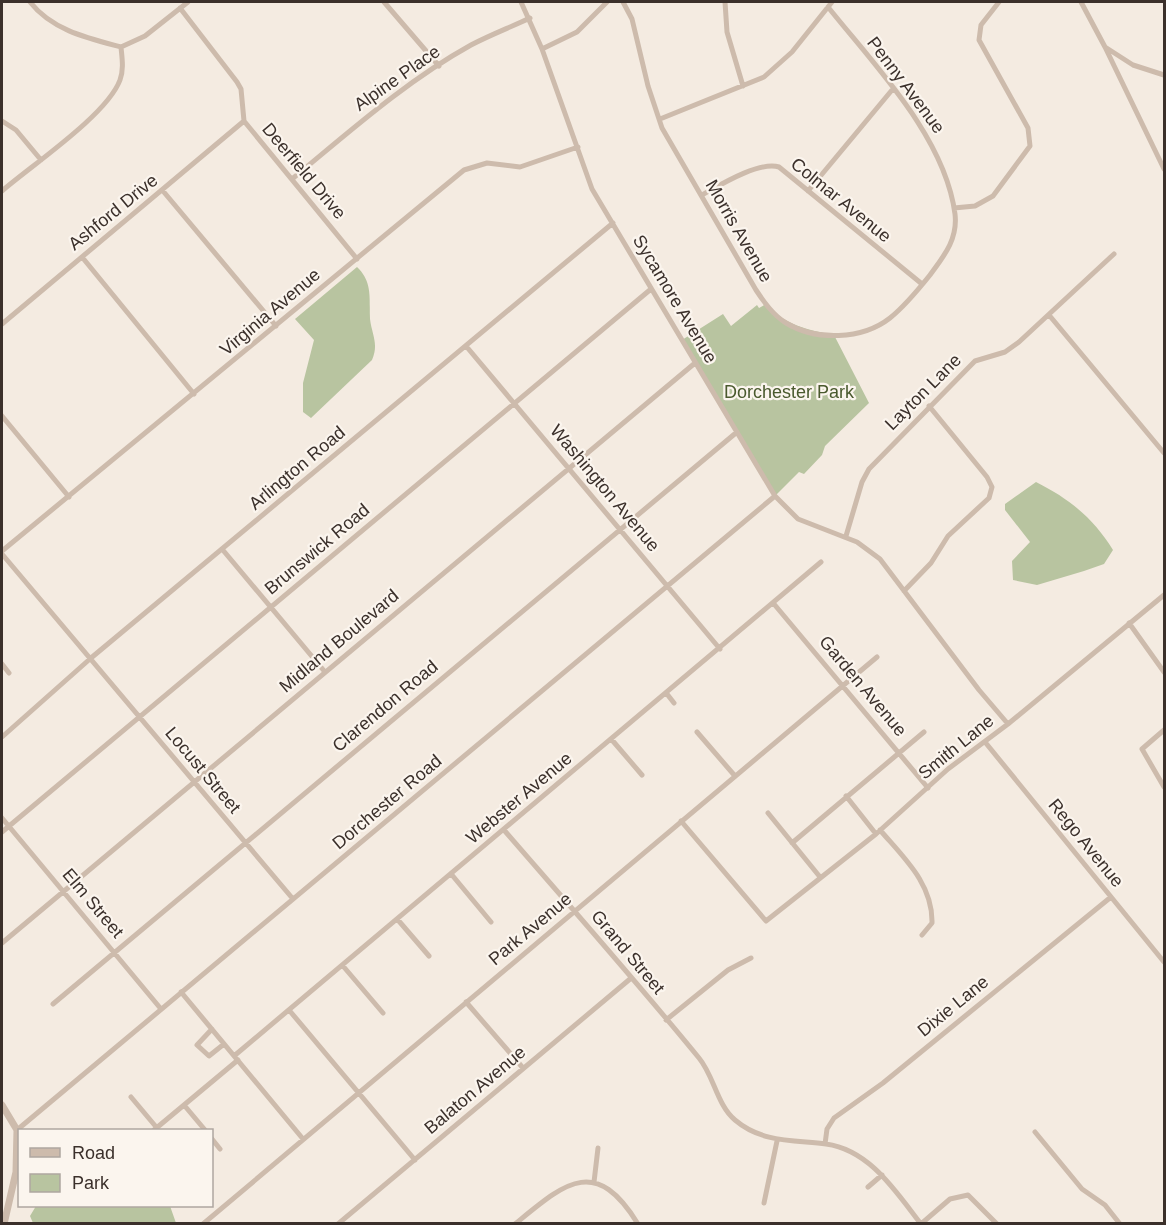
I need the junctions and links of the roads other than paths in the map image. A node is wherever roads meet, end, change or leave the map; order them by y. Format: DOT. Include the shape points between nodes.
graph roads {
  1 [pos="30,2"];
  2 [pos="188,2"];
  3 [pos="384,2"];
  4 [pos="521,2"];
  5 [pos="607,2"];
  6 [pos="624,2"];
  7 [pos="724,2"];
  8 [pos="832,2"];
  9 [pos="999,2"];
  10 [pos="1081,2"];
  11 [pos="828,7"];
  12 [pos="180,8"];
  13 [pos="530,18"];
  14 [pos="121,47"];
  15 [pos="1105,47"];
  16 [pos="543,49"];
  17 [pos="439,66"];
  18 [pos="1164,75"];
  19 [pos="743,86"];
  20 [pos="892,90"];
  21 [pos="660,119"];
  22 [pos="2,121"];
  23 [pos="244,122"];
  24 [pos="578,147"];
  25 [pos="41,160"];
  26 [pos="1164,169"];
  27 [pos="292,179"];
  28 [pos="2,190"];
  29 [pos="163,191"];
  30 [pos="808,191"];
  31 [pos="702,195"];
  32 [pos="954,208"];
  33 [pos="613,224"];
  34 [pos="1114,254"];
  35 [pos="82,257"];
  36 [pos="357,260"];
  37 [pos="922,284"];
  38 [pos="651,289"];
  39 [pos="1049,315"];
  40 [pos="2,324"];
  41 [pos="276,326"];
  42 [pos="466,346"];
  43 [pos="695,363"];
  44 [pos="194,394"];
  45 [pos="515,404"];
  46 [pos="929,406"];
  47 [pos="2,416"];
  48 [pos="737,432"];
  49 [pos="1164,453"];
  50 [pos="569,468"];
  51 [pos="775,496"];
  52 [pos="69,497"];
  53 [pos="620,530"];
  54 [pos="846,536"];
  55 [pos="222,549"];
  56 [pos="2,553"];
  57 [pos="821,562"];
  58 [pos="668,587"];
  59 [pos="904,591"];
  60 [pos="1164,595"];
  61 [pos="774,604"];
  62 [pos="270,607"];
  63 [pos="1129,623"];
  64 [pos="720,648"];
  65 [pos="877,657"];
  66 [pos="91,658"];
  67 [pos="2,664"];
  68 [pos="326,672"];
  69 [pos="1164,672"];
  70 [pos="9,673"];
  71 [pos="843,684"];
  72 [pos="667,694"];
  73 [pos="674,704"];
  74 [pos="139,717"];
  75 [pos="1008,724"];
  76 [pos="1164,730"];
  77 [pos="697,732"];
  78 [pos="924,732"];
  79 [pos="2,737"];
  80 [pos="612,740"];
  81 [pos="985,742"];
  82 [pos="900,753"];
  83 [pos="642,775"];
  84 [pos="735,776"];
  85 [pos="194,783"];
  86 [pos="1164,787"];
  87 [pos="928,788"];
  88 [pos="846,796"];
  89 [pos="768,813"];
  90 [pos="2,818"];
  91 [pos="681,821"];
  92 [pos="9,826"];
  93 [pos="504,830"];
  94 [pos="2,832"];
  95 [pos="878,832"];
  96 [pos="245,842"];
  97 [pos="792,843"];
  98 [pos="452,875"];
  99 [pos="819,877"];
  100 [pos="64,892"];
  101 [pos="1111,897"];
  102 [pos="293,899"];
  103 [pos="575,911"];
  104 [pos="398,920"];
  105 [pos="491,921"];
  106 [pos="922,935"];
  107 [pos="2,943"];
  108 [pos="114,952"];
  109 [pos="429,956"];
  110 [pos="751,958"];
  111 [pos="1164,962"];
  112 [pos="343,966"];
  113 [pos="630,979"];
  114 [pos="181,992"];
  115 [pos="466,1002"];
  116 [pos="52,1004"];
  117 [pos="160,1009"];
  118 [pos="289,1010"];
  119 [pos="383,1013"];
  120 [pos="666,1020"];
  121 [pos="212,1029"];
  122 [pos="224,1044"];
  123 [pos="236,1058"];
  124 [pos="523,1068"];
  125 [pos="357,1092"];
  126 [pos="131,1097"];
  127 [pos="2,1105"];
  128 [pos="184,1105"];
  129 [pos="18,1129"];
  130 [pos="156,1129"];
  131 [pos="203,1129"];
  132 [pos="17,1130"];
  133 [pos="1035,1132"];
  134 [pos="303,1139"];
  135 [pos="213,1140"];
  136 [pos="777,1141"];
  137 [pos="825,1144"];
  138 [pos="598,1148"];
  139 [pos="220,1149"];
  140 [pos="415,1160"];
  141 [pos="882,1175"];
  142 [pos="594,1182"];
  143 [pos="868,1187"];
  144 [pos="764,1203"];
  145 [pos="4,1224"];
  146 [pos="203,1224"];
  147 [pos="339,1224"];
  148 [pos="515,1224"];
  149 [pos="638,1224"];
  150 [pos="921,1224"];
  151 [pos="997,1224"];
  152 [pos="1120,1224"];
  1 -- 14 [label="street" via="47,21 60,28"];
  2 -- 12 [label="street"];
  3 -- 17 [label="street"];
  4 -- 13 [label="street, Sycamore Avenue"];
  5 -- 16 [label="street" via="577,32"];
  6 -- 21 [label="street, Morris Avenue"];
  7 -- 19 [label="street" via="727,32"];
  8 -- 11 [label="street"];
  9 -- 32 [label="street" via="981,25 979,40 1028,128 1030,146 993,196 975,206"];
  10 -- 15 [label="street"];
  11 -- 19 [label="street" via="786,58 764,77"];
  11 -- 20 [label="street, Penny Avenue"];
  12 -- 14 [label="street" via="146,36"];
  12 -- 23 [label="street, Deerfield Drive" via="241,89"];
  13 -- 16 [label="street, Sycamore Avenue"];
  13 -- 17 [label="street, Alpine Place" via="477,42"];
  14 -- 25 [label="street" via="122,72 111,97"];
  15 -- 18 [label="street" via="1133,65"];
  15 -- 26 [label="street"];
  16 -- 24 [label="street, Sycamore Avenue"];
  17 -- 27 [label="street, Alpine Place" via="366,117"];
  19 -- 21 [label="street"];
  20 -- 30 [label="street"];
  20 -- 32 [label="street, Penny Avenue" via="921,125 935,151"];
  21 -- 31 [label="street, Morris Avenue" via="669,143"];
  22 -- 25 [label="street"];
  23 -- 27 [label="street, Deerfield Drive"];
  23 -- 29 [label="street, Ashford Drive"];
  24 -- 33 [label="street, Sycamore Avenue" via="592,189"];
  24 -- 36 [label="street, Virginia Avenue" via="526,166 487,163 464,170"];
  25 -- 28 [label="street"];
  27 -- 36 [label="street, Deerfield Drive"];
  29 -- 35 [label="street, Ashford Drive"];
  29 -- 41 [label="street"];
  30 -- 31 [label="street, Colmar Avenue" via="772,165"];
  30 -- 37 [label="street, Colmar Avenue"];
  31 -- 37 [label="street, Morris Avenue" via="763,300 780,318 802,329 834,335 862,332 889,318"];
  32 -- 37 [label="street, Penny Avenue" via="955,229 950,246"];
  33 -- 38 [label="street, Sycamore Avenue"];
  33 -- 42 [label="street, Arlington Road"];
  34 -- 39 [label="street, Layton Lane"];
  35 -- 40 [label="street, Ashford Drive"];
  35 -- 44 [label="street"];
  36 -- 41 [label="street, Virginia Avenue"];
  38 -- 43 [label="street, Sycamore Avenue"];
  38 -- 45 [label="street, Brunswick Road"];
  39 -- 46 [label="street, Layton Lane" via="1005,352 975,361"];
  39 -- 49 [label="street"];
  41 -- 44 [label="street, Virginia Avenue"];
  42 -- 45 [label="street, Washington Avenue"];
  42 -- 55 [label="street, Arlington Road"];
  43 -- 48 [label="street, Sycamore Avenue"];
  43 -- 50 [label="street, Midland Boulevard"];
  44 -- 52 [label="street, Virginia Avenue"];
  45 -- 50 [label="street, Washington Avenue"];
  45 -- 62 [label="street, Brunswick Road"];
  46 -- 54 [label="street, Layton Lane" via="869,469"];
  46 -- 59 [label="street" via="992,488 989,498 948,536 932,563"];
  47 -- 52 [label="street"];
  48 -- 51 [label="street, Sycamore Avenue"];
  48 -- 53 [label="street, Clarendon Road"];
  50 -- 53 [label="street, Washington Avenue"];
  50 -- 68 [label="street, Midland Boulevard"];
  51 -- 54 [label="street, Sycamore Avenue" via="798,519"];
  51 -- 58 [label="street, Dorchester Road"];
  52 -- 56 [label="street, Virginia Avenue"];
  53 -- 58 [label="street, Washington Avenue"];
  53 -- 96 [label="street, Clarendon Road"];
  54 -- 59 [label="street, Sycamore Avenue" via="880,559"];
  55 -- 62 [label="street"];
  55 -- 66 [label="street, Arlington Road"];
  56 -- 66 [label="street, Locust Street"];
  57 -- 61 [label="street, Webster Avenue"];
  58 -- 64 [label="street, Washington Avenue"];
  58 -- 102 [label="street, Dorchester Road"];
  59 -- 75 [label="street, Sycamore Avenue"];
  60 -- 63 [label="street, Smith Lane"];
  61 -- 64 [label="street, Webster Avenue"];
  61 -- 71 [label="street, Garden Avenue"];
  62 -- 68 [label="street"];
  62 -- 74 [label="street, Brunswick Road"];
  63 -- 69 [label="street"];
  63 -- 75 [label="street, Smith Lane"];
  64 -- 72 [label="street, Webster Avenue"];
  65 -- 71 [label="street, Park Avenue"];
  66 -- 74 [label="street, Locust Street"];
  66 -- 79 [label="street, Arlington Road"];
  67 -- 70 [label="street"];
  68 -- 85 [label="street, Midland Boulevard"];
  71 -- 82 [label="street, Garden Avenue"];
  71 -- 84 [label="street, Park Avenue"];
  72 -- 73 [label="street"];
  72 -- 80 [label="street, Webster Avenue"];
  74 -- 85 [label="street, Locust Street"];
  74 -- 92 [label="street, Brunswick Road"];
  75 -- 81 [label="street, Smith Lane"];
  76 -- 86 [label="street" via="1142,750"];
  77 -- 84 [label="street"];
  78 -- 82 [label="street"];
  80 -- 83 [label="street"];
  80 -- 93 [label="street, Webster Avenue"];
  81 -- 87 [label="street, Smith Lane"];
  81 -- 101 [label="street, Rego Avenue"];
  82 -- 87 [label="street, Garden Avenue"];
  82 -- 88 [label="street"];
  84 -- 91 [label="street, Park Avenue"];
  85 -- 96 [label="street, Locust Street"];
  85 -- 100 [label="street, Midland Boulevard"];
  87 -- 95 [label="street, Smith Lane"];
  88 -- 95 [label="street"];
  88 -- 97 [label="street"];
  89 -- 97 [label="street"];
  90 -- 92 [label="street, Elm Street"];
  91 -- 99 [label="street, Smith Lane" via="766,921"];
  91 -- 103 [label="street, Park Avenue"];
  92 -- 94 [label="street, Brunswick Road"];
  92 -- 100 [label="street, Elm Street"];
  93 -- 98 [label="street, Webster Avenue"];
  93 -- 103 [label="street, Grand Street"];
  95 -- 99 [label="street, Smith Lane"];
  95 -- 106 [label="street" via="915,872 928,894 932,923"];
  96 -- 102 [label="street, Locust Street"];
  96 -- 108 [label="street, Clarendon Road"];
  97 -- 99 [label="street"];
  98 -- 104 [label="street, Webster Avenue"];
  98 -- 105 [label="street"];
  100 -- 107 [label="street, Midland Boulevard"];
  100 -- 108 [label="street, Elm Street"];
  101 -- 111 [label="street, Rego Avenue"];
  101 -- 137 [label="street, Dixie Lane" via="883,1083 834,1118 827,1129"];
  102 -- 114 [label="street, Dorchester Road"];
  103 -- 113 [label="street, Grand Street"];
  103 -- 115 [label="street, Park Avenue"];
  104 -- 109 [label="street"];
  104 -- 112 [label="street, Webster Avenue"];
  108 -- 116 [label="street, Clarendon Road"];
  108 -- 117 [label="street, Elm Street"];
  110 -- 120 [label="street" via="728,970"];
  112 -- 118 [label="street, Webster Avenue"];
  112 -- 119 [label="street"];
  113 -- 120 [label="street, Grand Street"];
  113 -- 124 [label="street, Balaton Avenue"];
  114 -- 117 [label="street, Dorchester Road"];
  114 -- 121 [label="street"];
  115 -- 124 [label="street"];
  115 -- 125 [label="street, Park Avenue"];
  117 -- 129 [label="street, Dorchester Road"];
  118 -- 123 [label="street, Webster Avenue"];
  118 -- 125 [label="street"];
  120 -- 136 [label="street" via="704,1065 733,1118"];
  121 -- 122 [label="street"];
  121 -- 122 [label="street" via="197,1045 201,1051 209,1056"];
  122 -- 123 [label="street"];
  123 -- 128 [label="street, Webster Avenue"];
  123 -- 134 [label="street"];
  124 -- 140 [label="street, Balaton Avenue"];
  125 -- 134 [label="street, Park Avenue"];
  125 -- 140 [label="street"];
  126 -- 130 [label="street"];
  127 -- 132 [label="street"];
  128 -- 130 [label="street, Webster Avenue"];
  128 -- 131 [label="street"];
  132 -- 145 [label="street" via="16,1172"];
  133 -- 152 [label="street" via="1082,1189 1105,1205"];
  134 -- 146 [label="street, Park Avenue"];
  135 -- 139 [label="street"];
  136 -- 137 [label="street"];
  136 -- 144 [label="street"];
  137 -- 141 [label="street" via="861,1159"];
  138 -- 142 [label="street"];
  140 -- 147 [label="street, Balaton Avenue"];
  141 -- 143 [label="street"];
  141 -- 150 [label="street"];
  142 -- 148 [label="street" via="563,1187"];
  142 -- 149 [label="street" via="620,1197"];
  150 -- 151 [label="street" via="950,1199 968,1195"];
}
